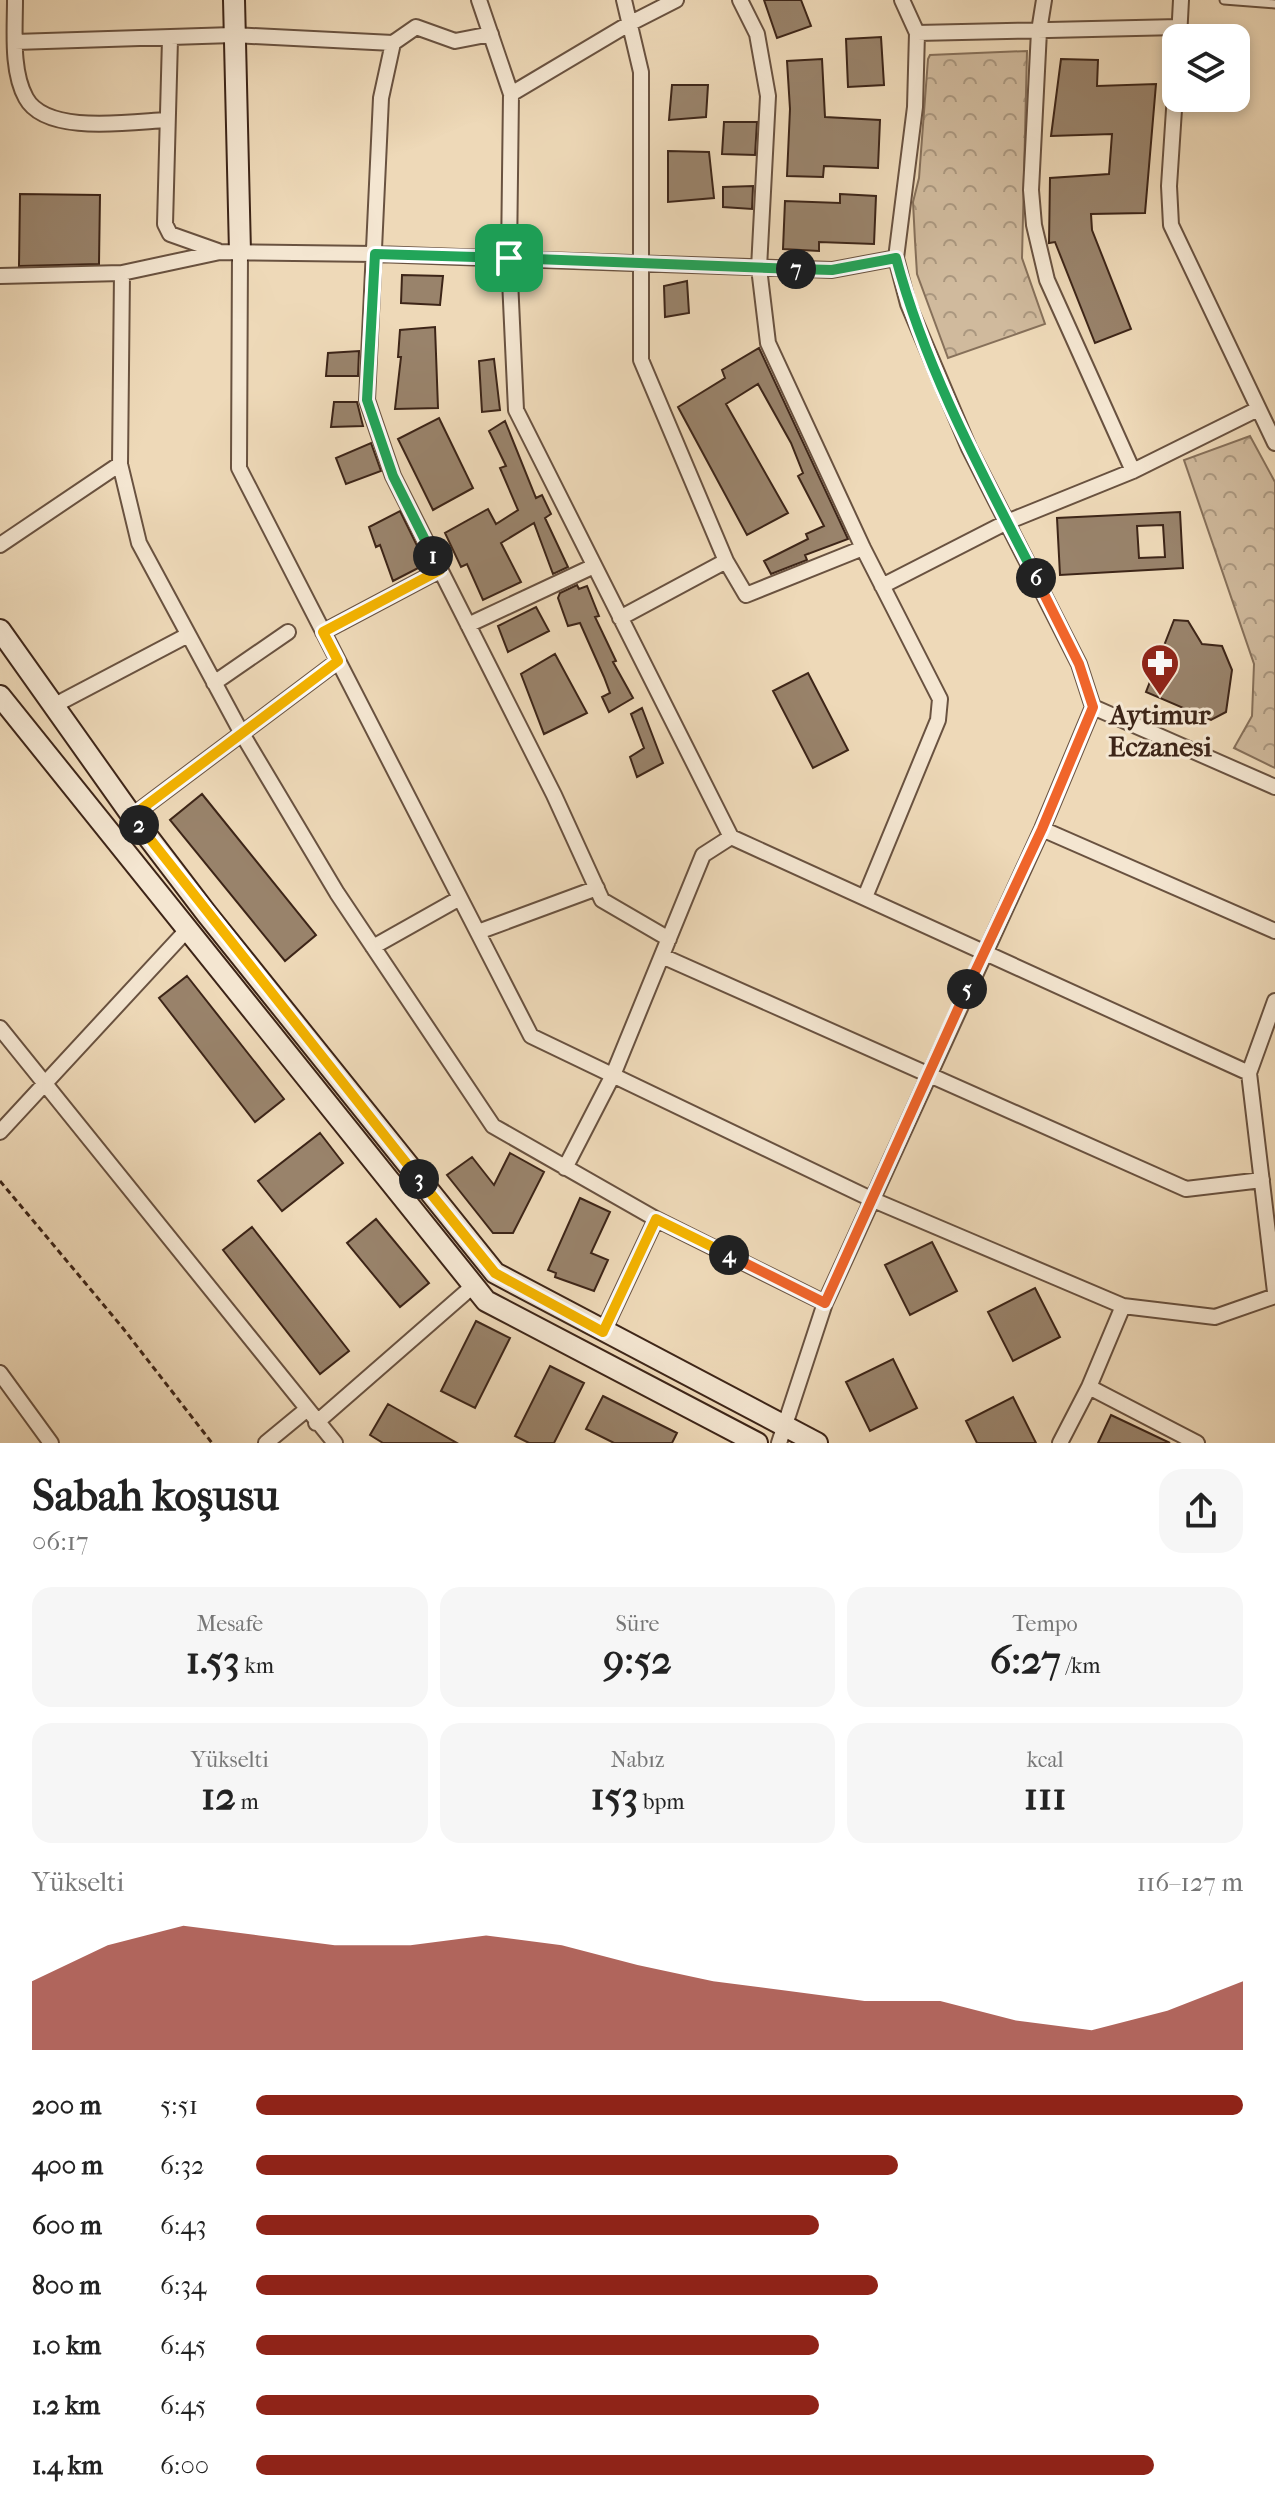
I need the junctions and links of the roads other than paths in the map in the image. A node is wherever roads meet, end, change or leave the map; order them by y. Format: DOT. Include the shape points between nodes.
graph roads {
  1 [pos="15,0"];
  2 [pos="234,0"];
  3 [pos="479,0"];
  4 [pos="624,0"];
  5 [pos="676,0"];
  6 [pos="740,0"];
  7 [pos="902,0"];
  8 [pos="1044,0"];
  9 [pos="1181,0"];
  10 [pos="1224,0"];
  11 [pos="1275,4"];
  12 [pos="1180,24"];
  13 [pos="627,25"];
  14 [pos="1039,31"];
  15 [pos="1162,32"];
  16 [pos="917,33"];
  17 [pos="491,34"];
  18 [pos="233,35"];
  19 [pos="170,39"];
  20 [pos="15,42"];
  21 [pos="393,43"];
  22 [pos="511,94"];
  23 [pos="1174,112"];
  24 [pos="166,120"];
  25 [pos="230,252"];
  26 [pos="375,254"];
  27 [pos="509,258"];
  28 [pos="896,258"];
  29 [pos="640,263"];
  30 [pos="759,268"];
  31 [pos="122,273"];
  32 [pos="0,276"];
  33 [pos="1258,409"];
  34 [pos="1275,443"];
  35 [pos="120,464"];
  36 [pos="1133,471"];
  37 [pos="1007,522"];
  38 [pos="0,545"];
  39 [pos="863,548"];
  40 [pos="726,561"];
  41 [pos="594,566"];
  42 [pos="440,570"];
  43 [pos="882,586"];
  44 [pos="620,618"];
  45 [pos="468,625"];
  46 [pos="0,630"];
  47 [pos="288,632"];
  48 [pos="323,632"];
  49 [pos="188,635"];
  50 [pos="338,661"];
  51 [pos="214,683"];
  52 [pos="0,696"];
  53 [pos="55,705"];
  54 [pos="1093,707"];
  55 [pos="241,732"];
  56 [pos="1275,787"];
  57 [pos="132,816"];
  58 [pos="1042,829"];
  59 [pos="731,837"];
  60 [pos="597,888"];
  61 [pos="865,897"];
  62 [pos="460,898"];
  63 [pos="186,931"];
  64 [pos="1275,931"];
  65 [pos="478,932"];
  66 [pos="669,939"];
  67 [pos="373,947"];
  68 [pos="982,954"];
  69 [pos="662,956"];
  70 [pos="1275,1001"];
  71 [pos="0,1028"];
  72 [pos="1249,1073"];
  73 [pos="613,1075"];
  74 [pos="929,1077"];
  75 [pos="42,1083"];
  76 [pos="0,1132"];
  77 [pos="565,1168"];
  78 [pos="1262,1180"];
  79 [pos="871,1199"];
  80 [pos="656,1219"];
  81 [pos="473,1286"];
  82 [pos="1275,1294"];
  83 [pos="825,1303"];
  84 [pos="1123,1306"];
  85 [pos="603,1332"];
  86 [pos="0,1373"];
  87 [pos="1089,1387"];
  88 [pos="306,1410"];
  89 [pos="316,1423"];
  90 [pos="782,1435"];
  91 [pos="51,1443"];
  92 [pos="266,1443"];
  93 [pos="335,1443"];
  94 [pos="757,1443"];
  95 [pos="817,1443"];
  96 [pos="1060,1443"];
  97 [pos="1197,1443"];
  1 -- 20 [label="street"];
  2 -- 18 [label="main road"];
  3 -- 17 [label="street"];
  4 -- 13 [label="street"];
  5 -- 13 [label="street"];
  6 -- 30 [label="street" via="757,34 768,96"];
  7 -- 16 [label="street"];
  8 -- 14 [label="street"];
  9 -- 12 [label="street"];
  10 -- 11 [label="lane"];
  13 -- 22 [label="street"];
  13 -- 29 [label="street" via="641,72"];
  14 -- 15 [label="street"];
  14 -- 16 [label="street"];
  14 -- 36 [label="street" via="1034,225 1047,280"];
  16 -- 28 [label="street" via="915,107"];
  17 -- 21 [label="street" via="455,41 416,27"];
  17 -- 22 [label="street"];
  18 -- 19 [label="street"];
  18 -- 21 [label="street"];
  18 -- 25 [label="main road"];
  19 -- 20 [label="street"];
  19 -- 24 [label="street"];
  20 -- 24 [label="street" via="18,75 34,109 73,122"];
  21 -- 26 [label="street" via="381,98"];
  22 -- 27 [label="street"];
  23 -- 33 [label="street" via="1171,225"];
  24 -- 25 [label="street" via="165,224 170,234"];
  25 -- 26 [label="street"];
  25 -- 31 [label="street"];
  25 -- 48 [label="street" via="239,468"];
  26 -- 27 [label="street"];
  26 -- 42 [label="street" via="367,400 393,476"];
  27 -- 29 [label="street"];
  27 -- 41 [label="street" via="516,410"];
  28 -- 30 [label="street" via="832,270"];
  28 -- 37 [label="street" via="908,304 969,448"];
  29 -- 30 [label="street"];
  29 -- 40 [label="street" via="641,360"];
  30 -- 39 [label="street" via="768,343"];
  31 -- 32 [label="street"];
  31 -- 35 [label="street"];
  33 -- 34 [label="street"];
  33 -- 36 [label="street"];
  35 -- 38 [label="street"];
  35 -- 49 [label="street" via="139,543"];
  36 -- 37 [label="street"];
  37 -- 43 [label="street"];
  37 -- 54 [label="street" via="1079,664"];
  39 -- 40 [label="street" via="746,595"];
  39 -- 43 [label="street"];
  40 -- 44 [label="street"];
  41 -- 44 [label="street"];
  41 -- 45 [label="street"];
  42 -- 45 [label="street"];
  42 -- 48 [label="street"];
  43 -- 61 [label="street" via="940,699 938,720"];
  44 -- 59 [label="street"];
  45 -- 60 [label="street"];
  46 -- 53 [label="main road"];
  47 -- 51 [label="street"];
  48 -- 50 [label="street"];
  49 -- 51 [label="street"];
  49 -- 53 [label="street"];
  50 -- 55 [label="street"];
  50 -- 62 [label="street"];
  51 -- 55 [label="street"];
  52 -- 63 [label="main road"];
  53 -- 57 [label="main road"];
  54 -- 56 [label="street"];
  54 -- 58 [label="street"];
  55 -- 57 [label="street"];
  55 -- 67 [label="street"];
  57 -- 85 [label="main road" via="495,1273"];
  58 -- 64 [label="street"];
  58 -- 68 [label="street"];
  59 -- 61 [label="street"];
  59 -- 66 [label="street" via="703,855"];
  60 -- 65 [label="street"];
  60 -- 66 [label="street" via="602,900"];
  61 -- 68 [label="street"];
  62 -- 65 [label="street"];
  62 -- 67 [label="street"];
  63 -- 75 [label="street"];
  63 -- 81 [label="main road"];
  65 -- 73 [label="street" via="531,1036"];
  66 -- 69 [label="street"];
  67 -- 77 [label="street" via="493,1126"];
  68 -- 72 [label="street"];
  68 -- 74 [label="street"];
  69 -- 73 [label="street"];
  69 -- 74 [label="street"];
  70 -- 72 [label="street"];
  71 -- 75 [label="street"];
  72 -- 78 [label="street"];
  73 -- 77 [label="street"];
  73 -- 79 [label="street"];
  74 -- 78 [label="street" via="1186,1189"];
  74 -- 79 [label="street"];
  75 -- 76 [label="street"];
  75 -- 88 [label="street"];
  77 -- 80 [label="street"];
  78 -- 82 [label="street"];
  79 -- 83 [label="street"];
  79 -- 84 [label="street"];
  80 -- 83 [label="street"];
  80 -- 85 [label="street"];
  81 -- 89 [label="street"];
  81 -- 94 [label="main road" via="486,1301"];
  82 -- 84 [label="street" via="1215,1317"];
  83 -- 90 [label="street"];
  84 -- 87 [label="street"];
  85 -- 90 [label="main road"];
  86 -- 91 [label="street"];
  87 -- 96 [label="street"];
  87 -- 97 [label="street"];
  88 -- 89 [label="street"];
  88 -- 92 [label="street"];
  89 -- 93 [label="street"];
  90 -- 95 [label="main road"];
}
